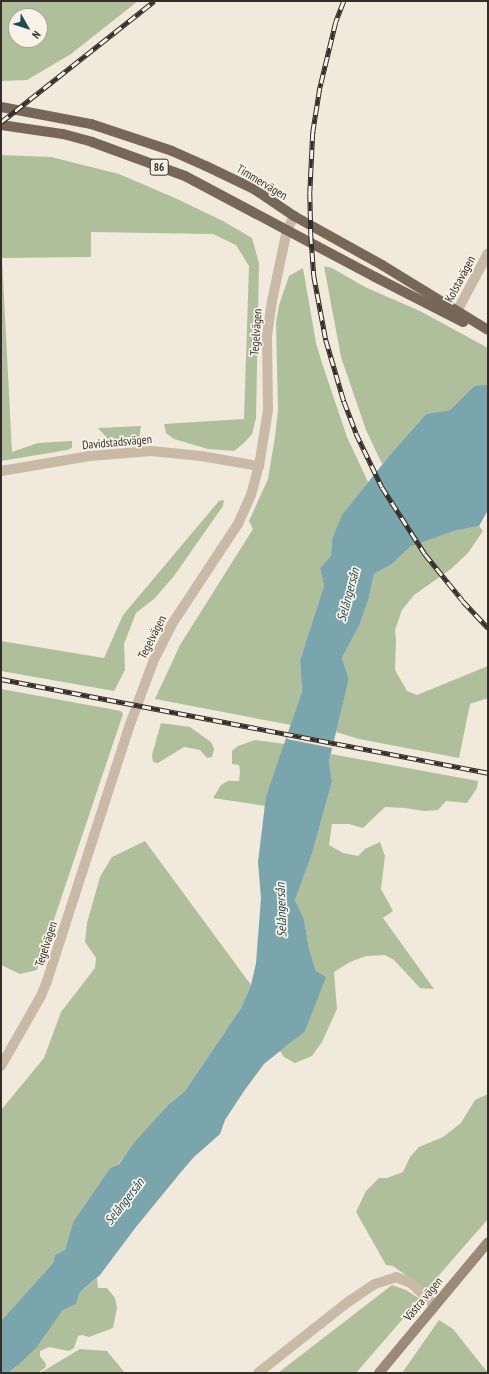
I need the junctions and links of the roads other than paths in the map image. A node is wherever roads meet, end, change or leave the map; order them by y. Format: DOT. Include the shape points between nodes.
graph roads {
  1 [pos="1,107"];
  2 [pos="1,126"];
  3 [pos="294,216"];
  4 [pos="287,230"];
  5 [pos="488,254"];
  6 [pos="456,314"];
  7 [pos="488,330"];
  8 [pos="488,334"];
  9 [pos="259,466"];
  10 [pos="1,471"];
  11 [pos="1,1066"];
  12 [pos="488,1242"];
  13 [pos="435,1305"];
  14 [pos="258,1373"];
  15 [pos="379,1373"];
  1 -- 3 [label="main road, Timmervägen / 86" via="91,124 172,151 254,189"];
  2 -- 4 [label="main road, Timmervägen / 86" via="64,134 138,158 185,176"];
  3 -- 4 [label="street, Tegelvägen"];
  3 -- 6 [label="main road, Timmervägen / 86" via="382,265"];
  4 -- 6 [label="main road, Timmervägen / 86"];
  4 -- 9 [label="street, Tegelvägen" via="277,272 267,336 268,410"];
  5 -- 6 [label="street, Kolstavägen"];
  6 -- 7 [label="main road, Timmervägen / 86"];
  6 -- 8 [label="main road, Timmervägen / 86"];
  9 -- 10 [label="street, Davidstadsvägen" via="151,451 90,456"];
  9 -- 11 [label="street, Tegelvägen" via="251,495 238,524 175,619 153,662 129,727 47,981"];
  12 -- 13 [label="street, Västra vägen"];
  13 -- 14 [label="street" via="410,1283 396,1276 375,1284 348,1302"];
  13 -- 15 [label="street, Västra vägen"];
}
